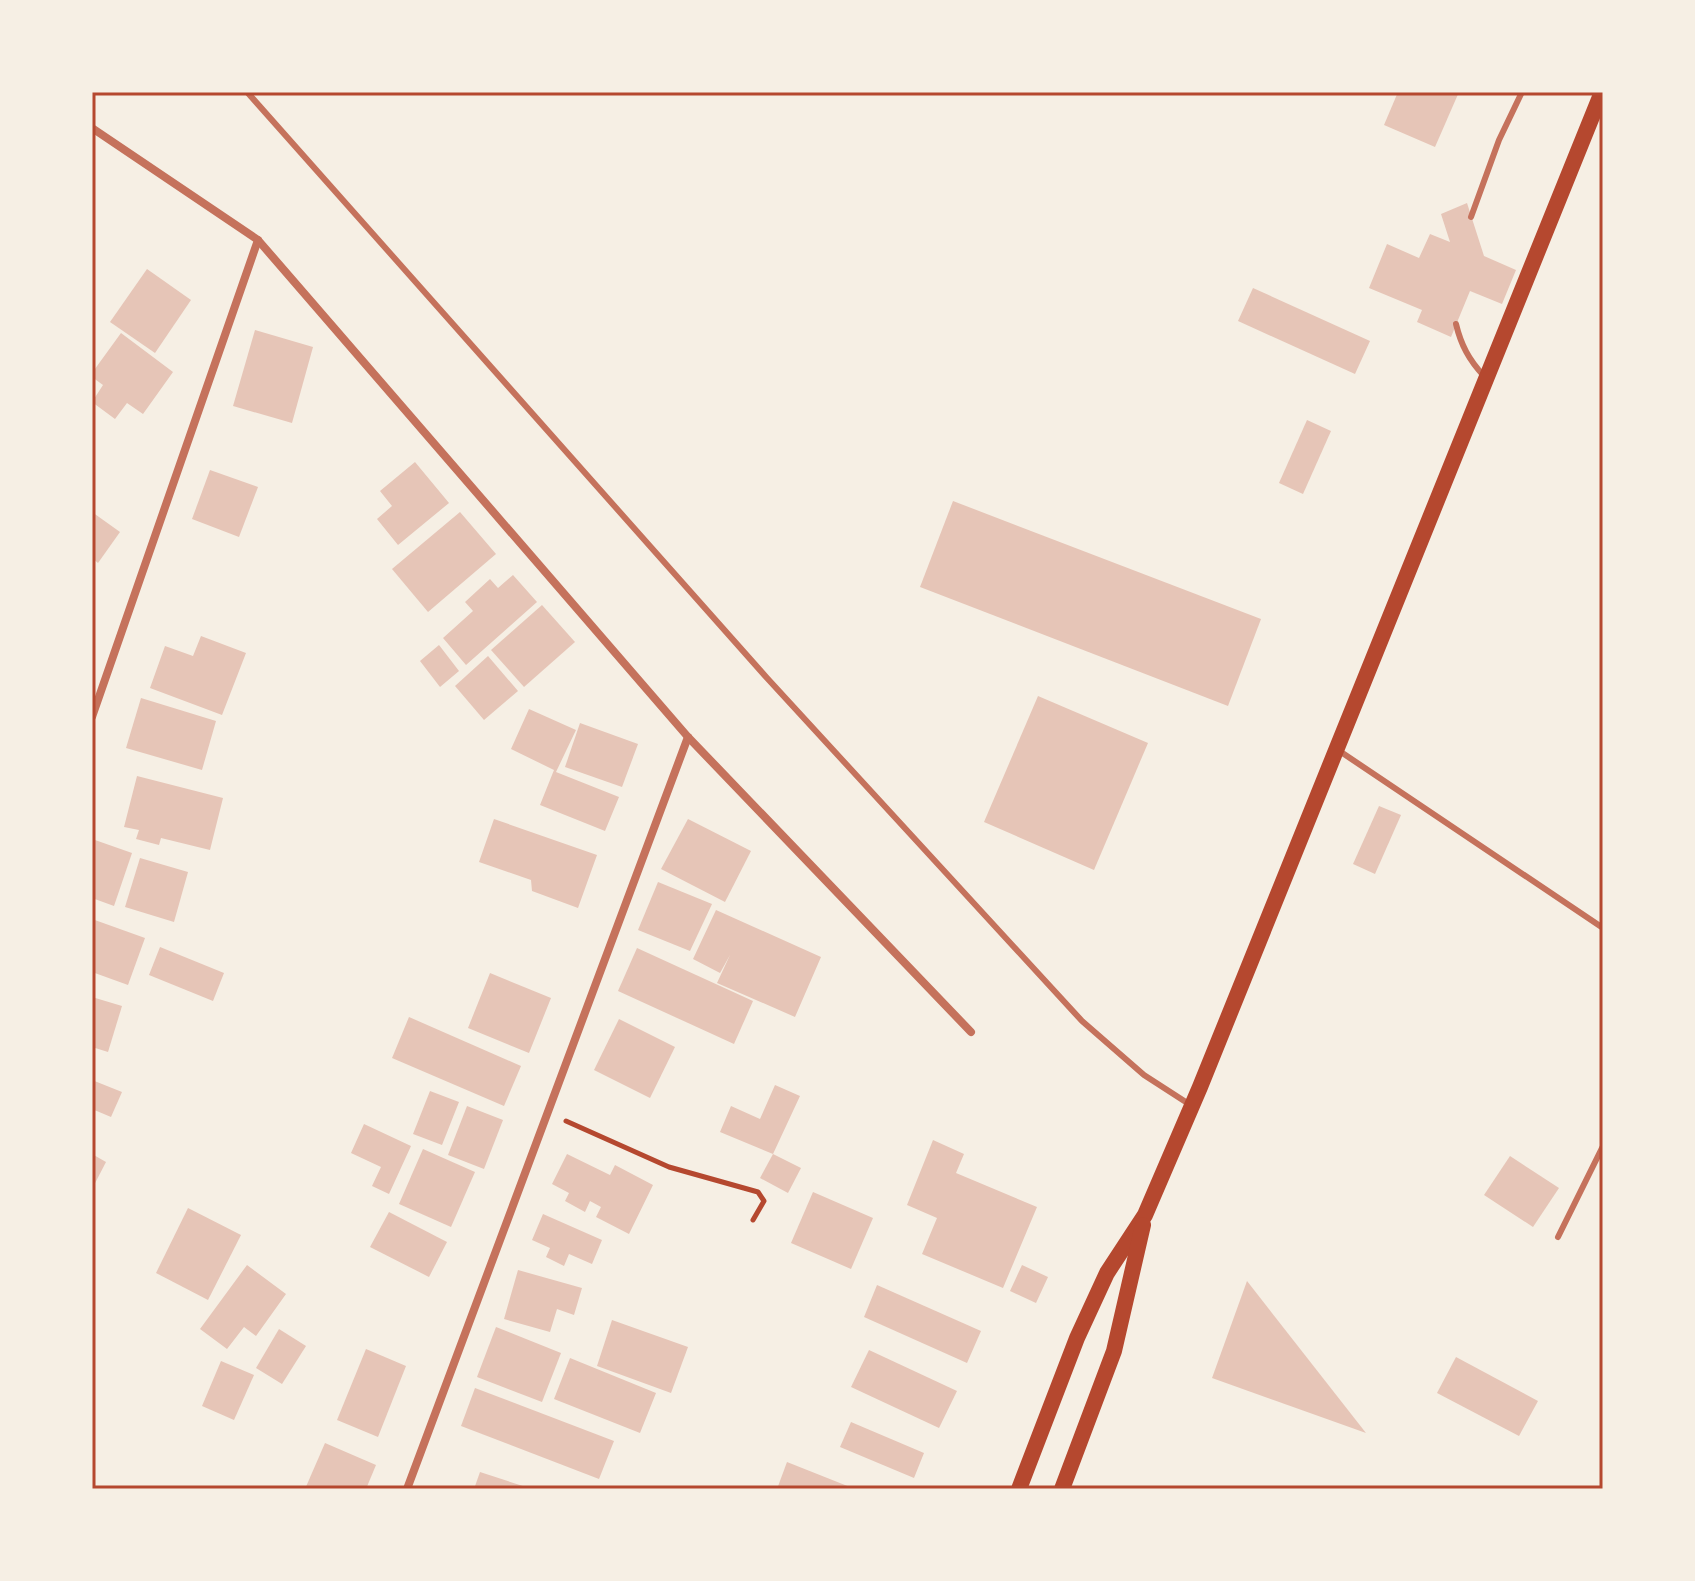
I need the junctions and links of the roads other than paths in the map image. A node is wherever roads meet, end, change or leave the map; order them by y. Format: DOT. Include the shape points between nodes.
graph roads {
  1 [pos="247,92"];
  2 [pos="1522,92"];
  3 [pos="1602,92"];
  4 [pos="92,128"];
  5 [pos="1471,217"];
  6 [pos="258,240"];
  7 [pos="1456,324"];
  8 [pos="1487,379"];
  9 [pos="92,717"];
  10 [pos="688,737"];
  11 [pos="1338,750"];
  12 [pos="1603,928"];
  13 [pos="971,1032"];
  14 [pos="1192,1106"];
  15 [pos="1603,1146"];
  16 [pos="1145,1215"];
  17 [pos="1558,1237"];
  18 [pos="407,1489"];
  19 [pos="1019,1489"];
  20 [pos="1062,1489"];
  1 -- 14 [label="lane" via="767,678 1082,1021 1144,1075"];
  2 -- 5 [label="lane"];
  3 -- 8 [label="main road"];
  4 -- 6 [label="street"];
  6 -- 9 [label="street"];
  6 -- 10 [label="street"];
  7 -- 8 [label="lane" via="1471,362"];
  8 -- 11 [label="main road"];
  10 -- 13 [label="street"];
  10 -- 18 [label="street"];
  11 -- 12 [label="lane"];
  11 -- 14 [label="main road"];
  14 -- 16 [label="main road"];
  15 -- 17 [label="lane"];
  16 -- 19 [label="main road" via="1107,1273 1077,1338"];
  16 -- 20 [label="main road" via="1114,1351"];
}
